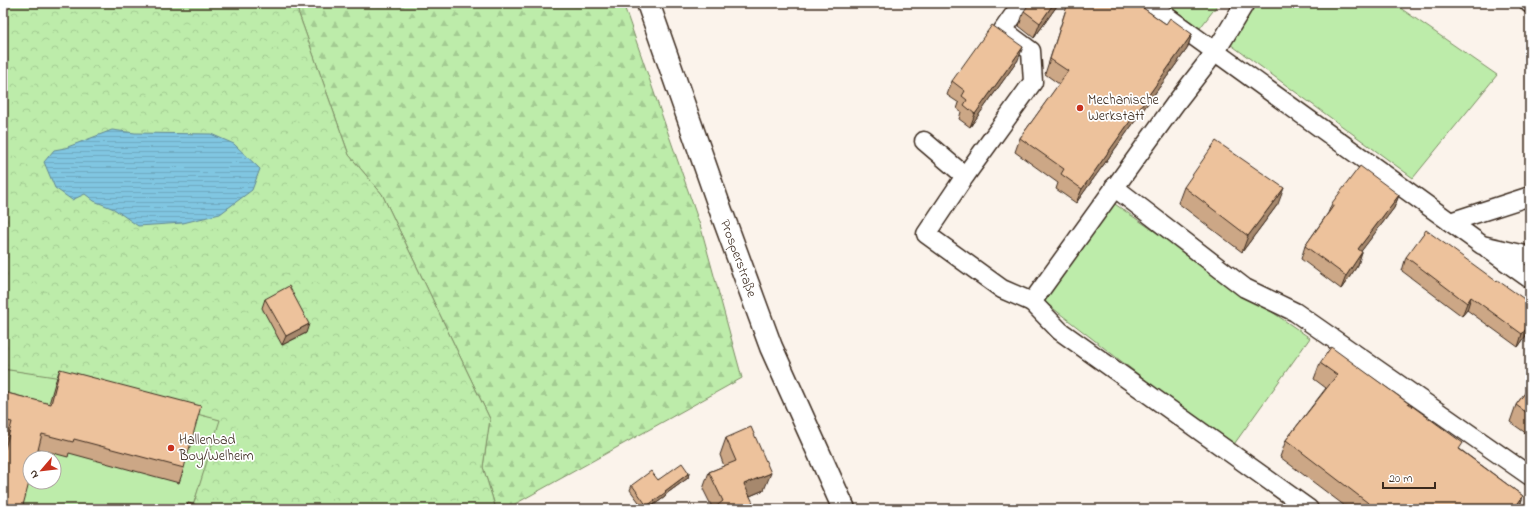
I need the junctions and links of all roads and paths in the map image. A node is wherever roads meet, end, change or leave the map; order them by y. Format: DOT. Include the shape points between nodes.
graph roads {
  1 [pos="648,3"];
  2 [pos="1022,3"];
  3 [pos="1148,3"];
  4 [pos="1245,3"];
  5 [pos="1216,51"];
  6 [pos="924,141"];
  7 [pos="965,176"];
  8 [pos="1114,187"];
  9 [pos="1530,196"];
  10 [pos="1450,222"];
  11 [pos="1482,245"];
  12 [pos="1530,256"];
  13 [pos="1530,279"];
  14 [pos="1032,302"];
  15 [pos="1530,476"];
  16 [pos="844,509"];
  17 [pos="1308,509"];
  1 -- 16 [label="main road, Prosperstraße" via="772,347"];
  2 -- 7 [label="street" via="1003,30 1031,51 1033,82"];
  3 -- 5 [label="street"];
  4 -- 5 [label="street"];
  5 -- 8 [label="street"];
  5 -- 10 [label="street"];
  6 -- 7 [label="street"];
  7 -- 14 [label="street" via="926,234 1002,289"];
  8 -- 14 [label="street"];
  8 -- 15 [label="street" via="1245,288 1295,312"];
  9 -- 10 [label="street"];
  10 -- 11 [label="street"];
  11 -- 12 [label="street"];
  11 -- 13 [label="street"];
  14 -- 17 [label="street" via="1060,330"];
}
